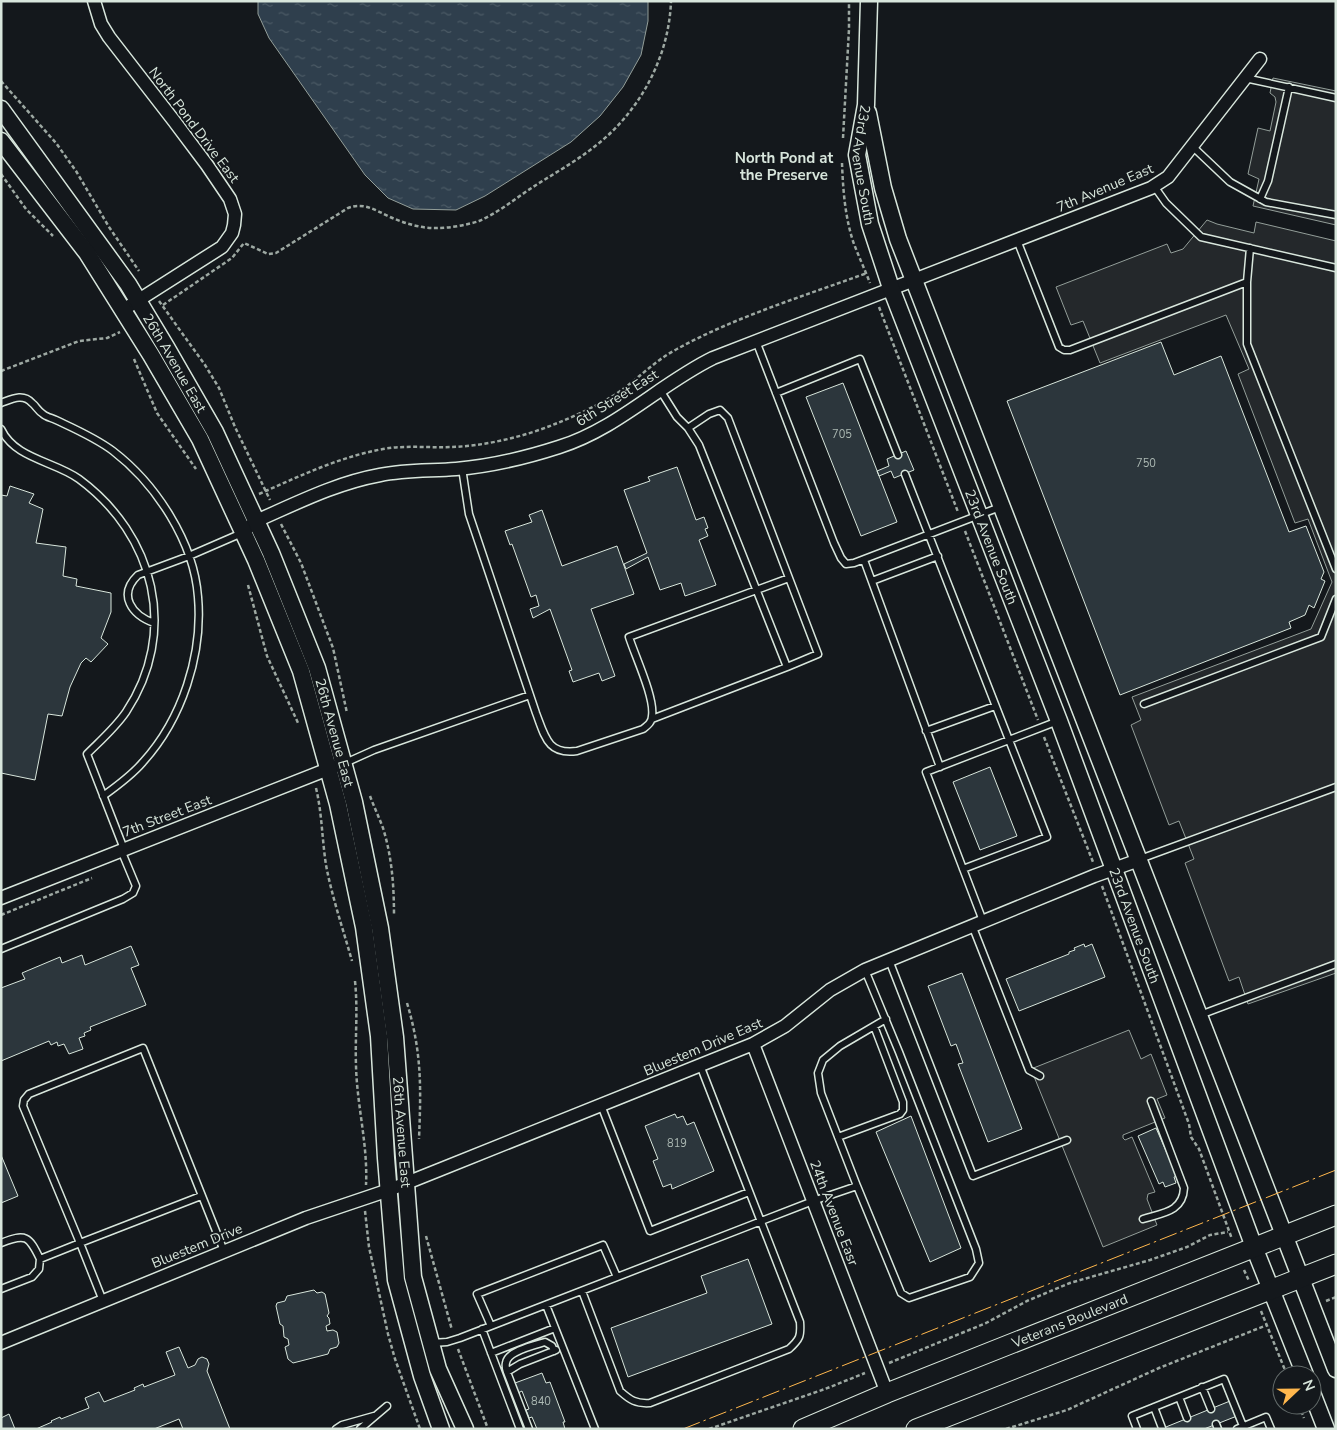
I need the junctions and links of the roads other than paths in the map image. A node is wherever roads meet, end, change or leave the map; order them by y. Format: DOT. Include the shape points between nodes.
graph roads {
  1 [pos="94,1"];
  2 [pos="869,1"];
  3 [pos="1260,59"];
  4 [pos="1245,78"];
  5 [pos="1289,88"];
  6 [pos="1336,98"];
  7 [pos="866,106"];
  8 [pos="1,109"];
  9 [pos="1,141"];
  10 [pos="1192,146"];
  11 [pos="1154,186"];
  12 [pos="1260,199"];
  13 [pos="1336,215"];
  14 [pos="1016,240"];
  15 [pos="1250,248"];
  16 [pos="1336,268"];
  17 [pos="914,281"];
  18 [pos="1247,282"];
  19 [pos="891,288"];
  20 [pos="138,302"];
  21 [pos="123,310"];
  22 [pos="756,340"];
  23 [pos="660,390"];
  24 [pos="776,393"];
  25 [pos="1,403"];
  26 [pos="688,428"];
  27 [pos="1,429"];
  28 [pos="898,455"];
  29 [pos="462,468"];
  30 [pos="905,474"];
  31 [pos="1002,506"];
  32 [pos="980,516"];
  33 [pos="256,521"];
  34 [pos="243,533"];
  35 [pos="930,535"];
  36 [pos="189,556"];
  37 [pos="938,556"];
  38 [pos="864,560"];
  39 [pos="1336,569"];
  40 [pos="148,571"];
  41 [pos="789,578"];
  42 [pos="872,581"];
  43 [pos="757,590"];
  44 [pos="1336,599"];
  45 [pos="154,623"];
  46 [pos="787,667"];
  47 [pos="530,695"];
  48 [pos="1144,704"];
  49 [pos="995,706"];
  50 [pos="652,719"];
  51 [pos="1059,721"];
  52 [pos="926,731"];
  53 [pos="1009,740"];
  54 [pos="336,766"];
  55 [pos="940,767"];
  56 [pos="1336,787"];
  57 [pos="103,796"];
  58 [pos="122,849"];
  59 [pos="1139,860"];
  60 [pos="964,869"];
  61 [pos="1114,869"];
  62 [pos="1,898"];
  63 [pos="978,923"];
  64 [pos="1,948"];
  65 [pos="889,960"];
  66 [pos="1336,964"];
  67 [pos="865,970"];
  68 [pos="1199,1016"];
  69 [pos="886,1019"];
  70 [pos="874,1026"];
  71 [pos="753,1044"];
  72 [pos="700,1066"];
  73 [pos="1040,1076"];
  74 [pos="1151,1101"];
  75 [pos="601,1105"];
  76 [pos="838,1137"];
  77 [pos="1067,1140"];
  78 [pos="406,1184"];
  79 [pos="858,1186"];
  80 [pos="389,1190"];
  81 [pos="749,1192"];
  82 [pos="201,1196"];
  83 [pos="813,1201"];
  84 [pos="1336,1215"];
  85 [pos="1142,1219"];
  86 [pos="761,1222"];
  87 [pos="1284,1235"];
  88 [pos="1,1243"];
  89 [pos="80,1244"];
  90 [pos="224,1251"];
  91 [pos="1246,1251"];
  92 [pos="40,1259"];
  93 [pos="1336,1264"];
  94 [pos="617,1277"];
  95 [pos="1300,1278"];
  96 [pos="1,1289"];
  97 [pos="582,1291"];
  98 [pos="1262,1292"];
  99 [pos="103,1301"];
  100 [pos="546,1304"];
  101 [pos="491,1326"];
  102 [pos="555,1328"];
  103 [pos="482,1330"];
  104 [pos="1,1343"];
  105 [pos="431,1343"];
  106 [pos="563,1347"];
  107 [pos="554,1352"];
  108 [pos="491,1353"];
  109 [pos="1300,1365"];
  110 [pos="1336,1368"];
  111 [pos="507,1372"];
  112 [pos="1202,1387"];
  113 [pos="887,1393"];
  114 [pos="1179,1397"];
  115 [pos="387,1406"];
  116 [pos="1154,1407"];
  117 [pos="1210,1409"];
  118 [pos="1321,1415"];
  119 [pos="374,1416"];
  120 [pos="1188,1418"];
  121 [pos="1162,1428"];
  122 [pos="1240,1428"];
  123 [pos="336,1429"];
  124 [pos="353,1429"];
  125 [pos="360,1429"];
  126 [pos="441,1429"];
  127 [pos="465,1429"];
  128 [pos="520,1429"];
  129 [pos="529,1429"];
  130 [pos="595,1429"];
  131 [pos="804,1429"];
  132 [pos="916,1429"];
  133 [pos="1137,1429"];
  134 [pos="1271,1429"];
  135 [pos="1326,1429"];
  1 -- 20 [label="street, North Pond Drive East" via="109,37 207,164 230,199 235,214 232,233 222,247"];
  2 -- 7 [label="street"];
  3 -- 4 [label="street, 7th Avenue East"];
  4 -- 5 [label="lane"];
  4 -- 10 [label="street, 7th Avenue East"];
  5 -- 6 [label="lane"];
  5 -- 12 [label="lane" via="1268,182"];
  7 -- 17 [label="street, 23rd Avenue South" via="883,188"];
  7 -- 19 [label="street, 23rd Avenue South" via="857,155 870,224"];
  8 -- 20 [label="street, 26th Avenue East"];
  9 -- 21 [label="street, 26th Avenue East" via="86,254"];
  10 -- 11 [label="street, 7th Avenue East" via="1168,177"];
  10 -- 12 [label="lane" via="1230,182"];
  11 -- 14 [label="street, 7th Avenue East"];
  11 -- 15 [label="lane" via="1166,203 1201,237"];
  12 -- 13 [label="lane"];
  14 -- 17 [label="street, 7th Avenue East"];
  14 -- 18 [label="lane" via="1058,347 1064,350"];
  15 -- 16 [label="lane"];
  15 -- 18 [label="lane"];
  17 -- 19 [label="street, 6th Street East"];
  17 -- 31 [label="street, 23rd Avenue South"];
  18 -- 39 [label="lane" via="1247,344"];
  19 -- 22 [label="street, 6th Street East"];
  19 -- 32 [label="street, 23rd Avenue South"];
  20 -- 21 [label="street, North Pond Drive East"];
  20 -- 33 [label="street, 26th Avenue East" via="215,432"];
  21 -- 34 [label="street, 26th Avenue East" via="200,439"];
  22 -- 23 [label="street, 6th Street East" via="696,366"];
  22 -- 24 [label="lane"];
  23 -- 26 [label="lane"];
  23 -- 29 [label="street, 6th Street East" via="616,420 562,446 493,465"];
  24 -- 28 [label="lane" via="860,359"];
  24 -- 38 [label="lane" via="841,558 846,564"];
  25 -- 36 [label="lane" via="21,397 28,399 44,415 86,434 112,451 151,488 178,531"];
  26 -- 41 [label="lane" via="720,410 728,418"];
  26 -- 43 [label="lane" via="709,468"];
  27 -- 40 [label="lane" via="18,450 66,471 94,492 121,521"];
  29 -- 33 [label="street, 6th Street East" via="363,478"];
  29 -- 47 [label="lane" via="469,514"];
  30 -- 35 [label="lane"];
  31 -- 32 [label="lane"];
  31 -- 59 [label="street, 23rd Avenue South"];
  32 -- 35 [label="lane"];
  32 -- 51 [label="street, 23rd Avenue South"];
  33 -- 34 [label="street, 6th Street East"];
  33 -- 54 [label="street, 26th Avenue East" via="317,668"];
  34 -- 36 [label="lane"];
  34 -- 54 [label="street, 26th Avenue East" via="301,671"];
  35 -- 37 [label="lane"];
  35 -- 38 [label="lane"];
  36 -- 40 [label="lane"];
  36 -- 57 [label="lane" via="198,597 198,633 184,694 169,725 143,762"];
  37 -- 42 [label="lane"];
  37 -- 49 [label="lane"];
  38 -- 42 [label="lane"];
  40 -- 45 [label="lane"];
  40 -- 45 [label="lane" via="133,580 128,593 132,609 138,616"];
  41 -- 43 [label="lane"];
  41 -- 46 [label="lane" via="818,654"];
  42 -- 52 [label="lane"];
  43 -- 46 [label="lane"];
  43 -- 50 [label="lane" via="629,637 652,706"];
  44 -- 48 [label="lane" via="1321,637"];
  45 -- 57 [label="lane" via="153,642 138,690 116,725 87,754"];
  46 -- 50 [label="lane"];
  47 -- 50 [label="lane" via="545,738 560,751 577,751 644,729"];
  47 -- 54 [label="lane"];
  49 -- 52 [label="lane"];
  49 -- 53 [label="lane"];
  51 -- 53 [label="lane"];
  51 -- 61 [label="street, 23rd Avenue South"];
  52 -- 55 [label="lane"];
  53 -- 55 [label="lane"];
  53 -- 60 [label="lane" via="1047,837"];
  54 -- 58 [label="street, 7th Street East"];
  54 -- 78 [label="street, 26th Avenue East" via="354,802 380,928 395,1037"];
  54 -- 80 [label="street, 26th Avenue East" via="338,804 364,927 379,1036"];
  55 -- 60 [label="lane" via="926,772"];
  56 -- 59 [label="lane"];
  57 -- 58 [label="lane"];
  58 -- 62 [label="street, 7th Street East"];
  58 -- 64 [label="lane" via="136,886 133,894"];
  59 -- 61 [label="street, Bluestem Drive East"];
  59 -- 68 [label="street, 23rd Avenue South"];
  60 -- 63 [label="lane"];
  61 -- 63 [label="street, Bluestem Drive East"];
  61 -- 91 [label="street, 23rd Avenue South"];
  63 -- 65 [label="street, Bluestem Drive East"];
  63 -- 73 [label="lane" via="1029,1070"];
  65 -- 67 [label="street, Bluestem Drive East"];
  65 -- 77 [label="lane" via="973,1176"];
  66 -- 68 [label="lane"];
  67 -- 69 [label="lane"];
  67 -- 71 [label="street, Bluestem Drive East" via="830,990 785,1026"];
  68 -- 87 [label="street, 23rd Avenue South"];
  69 -- 70 [label="lane"];
  69 -- 79 [label="lane" via="976,1249 979,1263 970,1277 909,1298 901,1293"];
  70 -- 76 [label="lane" via="823,1060 818,1073 821,1093"];
  70 -- 76 [label="lane" via="903,1102 903,1110 900,1114"];
  71 -- 72 [label="street, Bluestem Drive East"];
  71 -- 83 [label="street, 24th Avenue Easr"];
  72 -- 75 [label="street, Bluestem Drive East"];
  72 -- 81 [label="lane"];
  74 -- 85 [label="lane" via="1184,1188 1184,1196 1170,1211"];
  75 -- 78 [label="street, Bluestem Drive East"];
  75 -- 81 [label="lane" via="650,1231"];
  76 -- 79 [label="lane"];
  78 -- 80 [label="street, Bluestem Drive"];
  78 -- 105 [label="street, 26th Avenue East" via="412,1277"];
  79 -- 83 [label="lane"];
  80 -- 90 [label="street, Bluestem Drive" via="306,1218"];
  80 -- 126 [label="street, 26th Avenue East" via="396,1280 422,1376"];
  81 -- 86 [label="lane"];
  82 -- 89 [label="lane"];
  82 -- 89 [label="lane" via="143,1048 29,1094 24,1100 23,1106"];
  82 -- 90 [label="lane"];
  83 -- 86 [label="lane"];
  83 -- 113 [label="street, 24th Avenue Easr"];
  84 -- 87 [label="main road, Veterans Boulevard"];
  86 -- 94 [label="lane"];
  86 -- 97 [label="lane" via="800,1322 800,1336 796,1343 789,1349 650,1403 639,1404 629,1400 620,1391"];
  87 -- 91 [label="main road, Veterans Boulevard"];
  87 -- 95 [label="street, 23rd Avenue South"];
  88 -- 92 [label="lane" via="18,1238 29,1240"];
  89 -- 92 [label="lane"];
  89 -- 99 [label="lane"];
  90 -- 99 [label="street, Bluestem Drive"];
  91 -- 98 [label="street, 23rd Avenue South"];
  91 -- 113 [label="main road, Veterans Boulevard"];
  92 -- 96 [label="lane" via="40,1269 32,1277"];
  93 -- 95 [label="main road"];
  94 -- 97 [label="lane"];
  94 -- 101 [label="lane" via="603,1244 477,1294"];
  95 -- 98 [label="main road"];
  95 -- 110 [label="street, 23rd Avenue South"];
  97 -- 100 [label="lane"];
  98 -- 109 [label="street, 23rd Avenue South"];
  98 -- 132 [label="main road"];
  99 -- 104 [label="street, Bluestem Drive"];
  100 -- 101 [label="lane"];
  100 -- 102 [label="lane"];
  101 -- 103 [label="lane"];
  102 -- 106 [label="lane"];
  102 -- 108 [label="lane"];
  103 -- 105 [label="lane" via="455,1340"];
  103 -- 108 [label="lane"];
  105 -- 127 [label="street, 26th Avenue East" via="438,1368"];
  106 -- 107 [label="lane"];
  106 -- 130 [label="lane"];
  107 -- 111 [label="lane"];
  107 -- 111 [label="lane" via="552,1346 545,1342 520,1350 509,1356"];
  108 -- 128 [label="lane"];
  111 -- 129 [label="lane"];
  112 -- 114 [label="lane"];
  112 -- 117 [label="lane"];
  112 -- 122 [label="lane" via="1224,1379"];
  113 -- 131 [label="main road, Veterans Boulevard"];
  114 -- 116 [label="lane"];
  114 -- 120 [label="lane"];
  115 -- 119 [label="lane"];
  116 -- 121 [label="lane"];
  116 -- 133 [label="lane" via="1132,1416"];
  118 -- 135 [label="street"];
  119 -- 123 [label="lane"];
  119 -- 124 [label="lane"];
  119 -- 125 [label="lane"];
  122 -- 134 [label="lane" via="1266,1417"];
}
